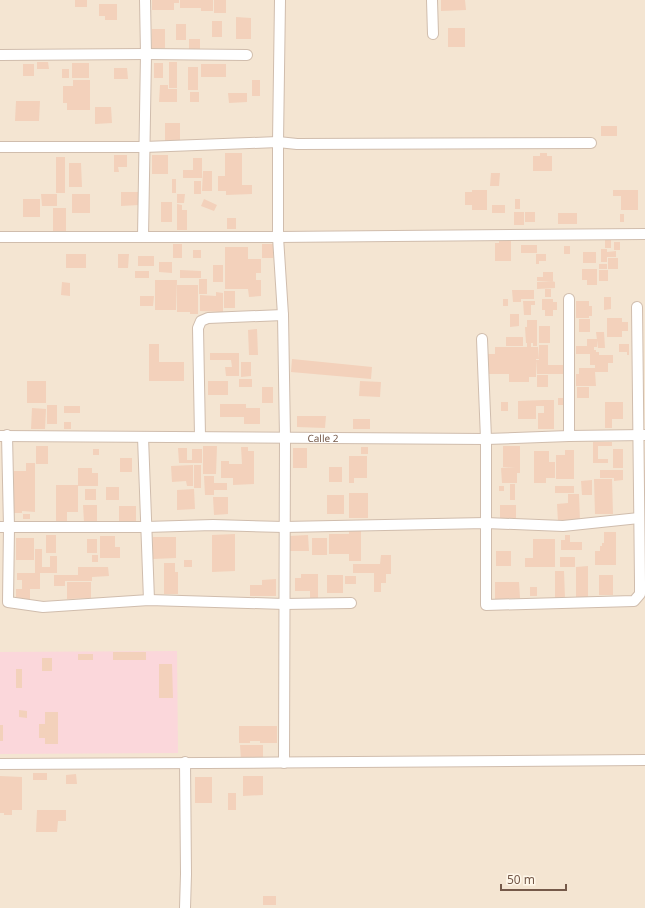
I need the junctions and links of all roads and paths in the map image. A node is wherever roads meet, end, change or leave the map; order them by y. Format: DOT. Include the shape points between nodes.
graph roads {
  1 [pos="145,0"];
  2 [pos="280,0"];
  3 [pos="432,0"];
  4 [pos="433,34"];
  5 [pos="146,54"];
  6 [pos="0,55"];
  7 [pos="247,55"];
  8 [pos="278,142"];
  9 [pos="591,143"];
  10 [pos="0,147"];
  11 [pos="144,147"];
  12 [pos="645,234"];
  13 [pos="0,237"];
  14 [pos="143,237"];
  15 [pos="278,237"];
  16 [pos="569,299"];
  17 [pos="637,307"];
  18 [pos="282,315"];
  19 [pos="482,339"];
  20 [pos="642,435"];
  21 [pos="3,436"];
  22 [pos="143,436"];
  23 [pos="200,436"];
  24 [pos="569,436"];
  25 [pos="285,438"];
  26 [pos="486,439"];
  27 [pos="639,518"];
  28 [pos="486,523"];
  29 [pos="4,527"];
  30 [pos="146,527"];
  31 [pos="284,527"];
  32 [pos="148,600"];
  33 [pos="4,602"];
  34 [pos="351,603"];
  35 [pos="284,604"];
  36 [pos="645,760"];
  37 [pos="185,762"];
  38 [pos="284,763"];
  39 [pos="0,764"];
  40 [pos="185,908"];
  1 -- 5 [label="street"];
  2 -- 8 [label="street"];
  3 -- 4 [label="street"];
  5 -- 6 [label="street"];
  5 -- 7 [label="street"];
  5 -- 11 [label="street"];
  8 -- 9 [label="street"];
  8 -- 11 [label="street"];
  8 -- 15 [label="street"];
  10 -- 11 [label="street"];
  11 -- 14 [label="street"];
  12 -- 15 [label="street"];
  13 -- 14 [label="street"];
  14 -- 15 [label="street"];
  15 -- 18 [label="street"];
  16 -- 24 [label="street"];
  17 -- 20 [label="street"];
  18 -- 23 [label="street" via="208,318 201,321 198,328"];
  18 -- 25 [label="street"];
  19 -- 26 [label="street"];
  20 -- 24 [label="street, Calle 2"];
  20 -- 27 [label="street"];
  21 -- 22 [label="street, Calle 2"];
  21 -- 29 [label="street"];
  22 -- 23 [label="street, Calle 2"];
  22 -- 30 [label="street"];
  23 -- 25 [label="street, Calle 2"];
  24 -- 26 [label="street, Calle 2"];
  25 -- 26 [label="street, Calle 2"];
  25 -- 31 [label="street"];
  26 -- 28 [label="street"];
  27 -- 28 [label="street" via="563,526"];
  27 -- 28 [label="street" via="640,594 634,601 486,605"];
  28 -- 31 [label="street"];
  29 -- 30 [label="street"];
  29 -- 33 [label="street"];
  30 -- 31 [label="street"];
  30 -- 32 [label="street"];
  31 -- 35 [label="street"];
  32 -- 33 [label="street" via="43,607"];
  32 -- 35 [label="street"];
  34 -- 35 [label="street"];
  35 -- 38 [label="street"];
  36 -- 38 [label="street"];
  37 -- 38 [label="street"];
  37 -- 39 [label="street"];
  37 -- 40 [label="street"];
}
